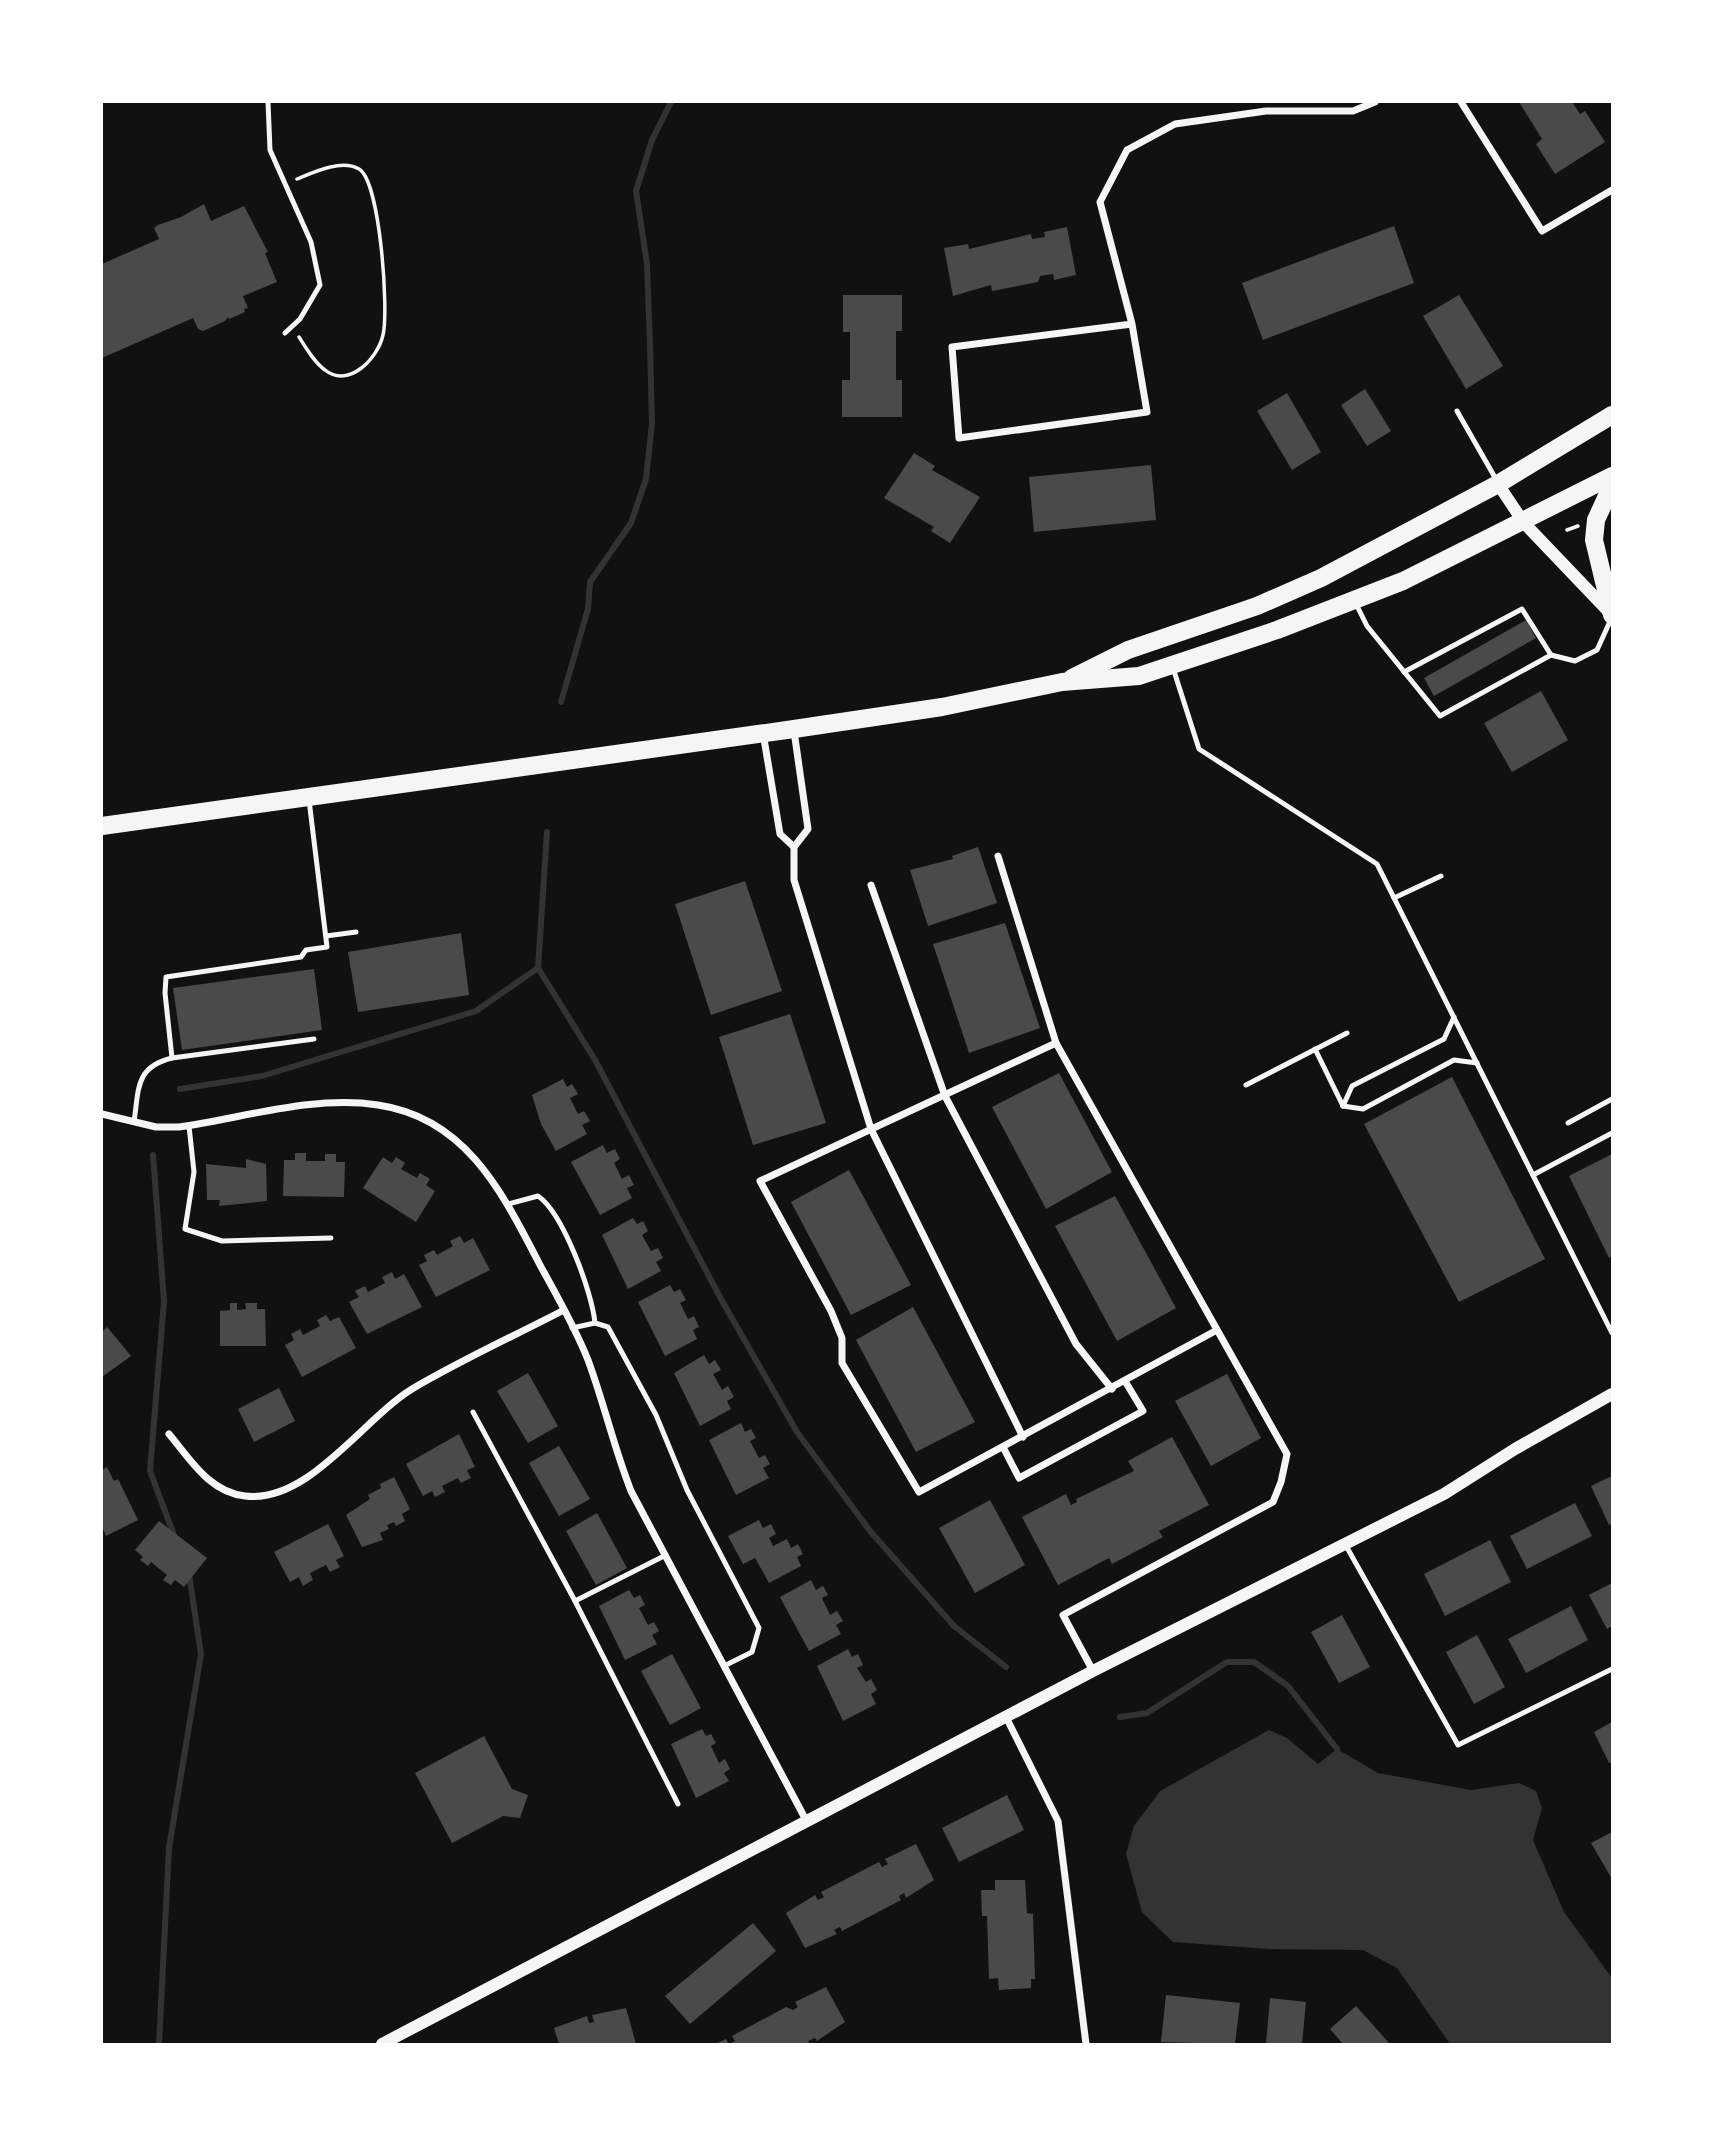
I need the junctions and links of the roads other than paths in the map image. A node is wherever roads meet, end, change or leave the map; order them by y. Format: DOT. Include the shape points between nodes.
graph roads {
  1 [pos="268,102"];
  2 [pos="1375,102"];
  3 [pos="1461,102"];
  4 [pos="1612,190"];
  5 [pos="1132,324"];
  6 [pos="285,333"];
  7 [pos="1457,411"];
  8 [pos="1612,415"];
  9 [pos="1612,476"];
  10 [pos="1498,484"];
  11 [pos="1612,485"];
  12 [pos="1524,523"];
  13 [pos="1355,601"];
  14 [pos="1612,616"];
  15 [pos="1551,655"];
  16 [pos="1172,665"];
  17 [pos="1404,672"];
  18 [pos="1062,682"];
  19 [pos="794,729"];
  20 [pos="763,733"];
  21 [pos="309,797"];
  22 [pos="102,826"];
  23 [pos="794,847"];
  24 [pos="998,856"];
  25 [pos="1441,876"];
  26 [pos="871,885"];
  27 [pos="1394,898"];
  28 [pos="356,932"];
  29 [pos="326,936"];
  30 [pos="1454,1017"];
  31 [pos="1347,1033"];
  32 [pos="314,1039"];
  33 [pos="1056,1043"];
  34 [pos="1315,1049"];
  35 [pos="172,1058"];
  36 [pos="1477,1063"];
  37 [pos="1247,1085"];
  38 [pos="945,1096"];
  39 [pos="1612,1099"];
  40 [pos="1343,1105"];
  41 [pos="102,1114"];
  42 [pos="134,1123"];
  43 [pos="1568,1123"];
  44 [pos="189,1126"];
  45 [pos="871,1129"];
  46 [pos="1612,1133"];
  47 [pos="1533,1175"];
  48 [pos="508,1204"];
  49 [pos="331,1238"];
  50 [pos="564,1310"];
  51 [pos="595,1323"];
  52 [pos="572,1328"];
  53 [pos="1217,1330"];
  54 [pos="1612,1333"];
  55 [pos="1125,1381"];
  56 [pos="1112,1389"];
  57 [pos="1612,1394"];
  58 [pos="474,1412"];
  59 [pos="169,1434"];
  60 [pos="1023,1437"];
  61 [pos="1003,1447"];
  62 [pos="1345,1544"];
  63 [pos="666,1555"];
  64 [pos="575,1601"];
  65 [pos="724,1666"];
  66 [pos="1612,1669"];
  67 [pos="1093,1671"];
  68 [pos="1006,1717"];
  69 [pos="678,1804"];
  70 [pos="807,1822"];
  71 [pos="1083,2044"];
  72 [pos="382,2045"];
  1 -- 6 [label="lane" via="270,150 311,242 320,285"];
  2 -- 5 [label="street" via="1353,111 1266,111 1175,124 1127,150 1100,202"];
  3 -- 4 [label="street" via="1542,231"];
  5 -- 5 [label="street" via="1147,412 959,438 952,347"];
  7 -- 10 [label="lane"];
  8 -- 10 [label="main road"];
  9 -- 12 [label="main road"];
  10 -- 12 [label="street"];
  10 -- 18 [label="main road" via="1321,578 1257,607 1128,650"];
  11 -- 14 [label="main road" via="1596,520 1594,540"];
  12 -- 13 [label="main road"];
  12 -- 14 [label="street"];
  13 -- 16 [label="main road"];
  13 -- 17 [label="lane" via="1367,626"];
  14 -- 15 [label="lane" via="1597,650 1575,661"];
  15 -- 17 [label="lane" via="1440,716"];
  15 -- 17 [label="lane" via="1522,609"];
  16 -- 18 [label="main road" via="1139,676"];
  16 -- 27 [label="lane" via="1199,749 1377,864"];
  18 -- 19 [label="main road" via="942,707"];
  19 -- 20 [label="main road"];
  19 -- 23 [label="street" via="808,829"];
  20 -- 21 [label="main road"];
  20 -- 23 [label="street" via="780,834"];
  21 -- 22 [label="main road"];
  21 -- 29 [label="lane"];
  23 -- 45 [label="street" via="793,880"];
  24 -- 33 [label="street"];
  25 -- 27 [label="lane"];
  26 -- 38 [label="street"];
  27 -- 30 [label="lane"];
  28 -- 29 [label="lane"];
  29 -- 35 [label="lane" via="327,947 306,950 301,957 166,977"];
  30 -- 36 [label="lane"];
  30 -- 40 [label="lane" via="1444,1039 1352,1086"];
  31 -- 34 [label="lane"];
  32 -- 35 [label="lane"];
  33 -- 38 [label="street"];
  33 -- 53 [label="street"];
  34 -- 37 [label="lane"];
  34 -- 40 [label="lane"];
  35 -- 42 [label="lane" via="153,1063 143,1074"];
  36 -- 40 [label="lane" via="1454,1060 1363,1109"];
  36 -- 47 [label="lane"];
  38 -- 45 [label="street"];
  38 -- 56 [label="street" via="1076,1344"];
  39 -- 43 [label="lane"];
  41 -- 42 [label="street"];
  42 -- 44 [label="street"];
  44 -- 48 [label="street" via="337,1102 380,1105 418,1117 455,1139 488,1172"];
  44 -- 49 [label="lane" via="194,1172 185,1229 222,1241"];
  45 -- 60 [label="street"];
  45 -- 61 [label="street" via="760,1181 831,1311 842,1338 842,1363 919,1492"];
  46 -- 47 [label="lane"];
  47 -- 54 [label="lane"];
  48 -- 50 [label="street"];
  48 -- 51 [label="lane" via="538,1196 550,1204 583,1273"];
  50 -- 52 [label="street"];
  50 -- 59 [label="street" via="411,1390 314,1472 277,1494 245,1496 214,1486"];
  51 -- 52 [label="lane"];
  51 -- 65 [label="lane" via="608,1327 656,1415 687,1490 760,1628 752,1653"];
  52 -- 63 [label="street" via="587,1359 631,1491"];
  53 -- 55 [label="street"];
  53 -- 67 [label="street" via="1287,1454 1282,1482 1273,1503 1250,1517 1063,1615"];
  55 -- 56 [label="street"];
  55 -- 61 [label="street" via="1143,1411 1042,1466 1019,1478"];
  56 -- 60 [label="street"];
  57 -- 62 [label="street" via="1444,1494"];
  58 -- 64 [label="lane"];
  60 -- 61 [label="street"];
  62 -- 66 [label="lane" via="1458,1745"];
  62 -- 67 [label="street"];
  63 -- 64 [label="lane"];
  63 -- 65 [label="street"];
  64 -- 69 [label="lane"];
  65 -- 70 [label="street"];
  67 -- 68 [label="street"];
  68 -- 70 [label="street"];
  68 -- 71 [label="street" via="1058,1821"];
  70 -- 72 [label="street"];
}
